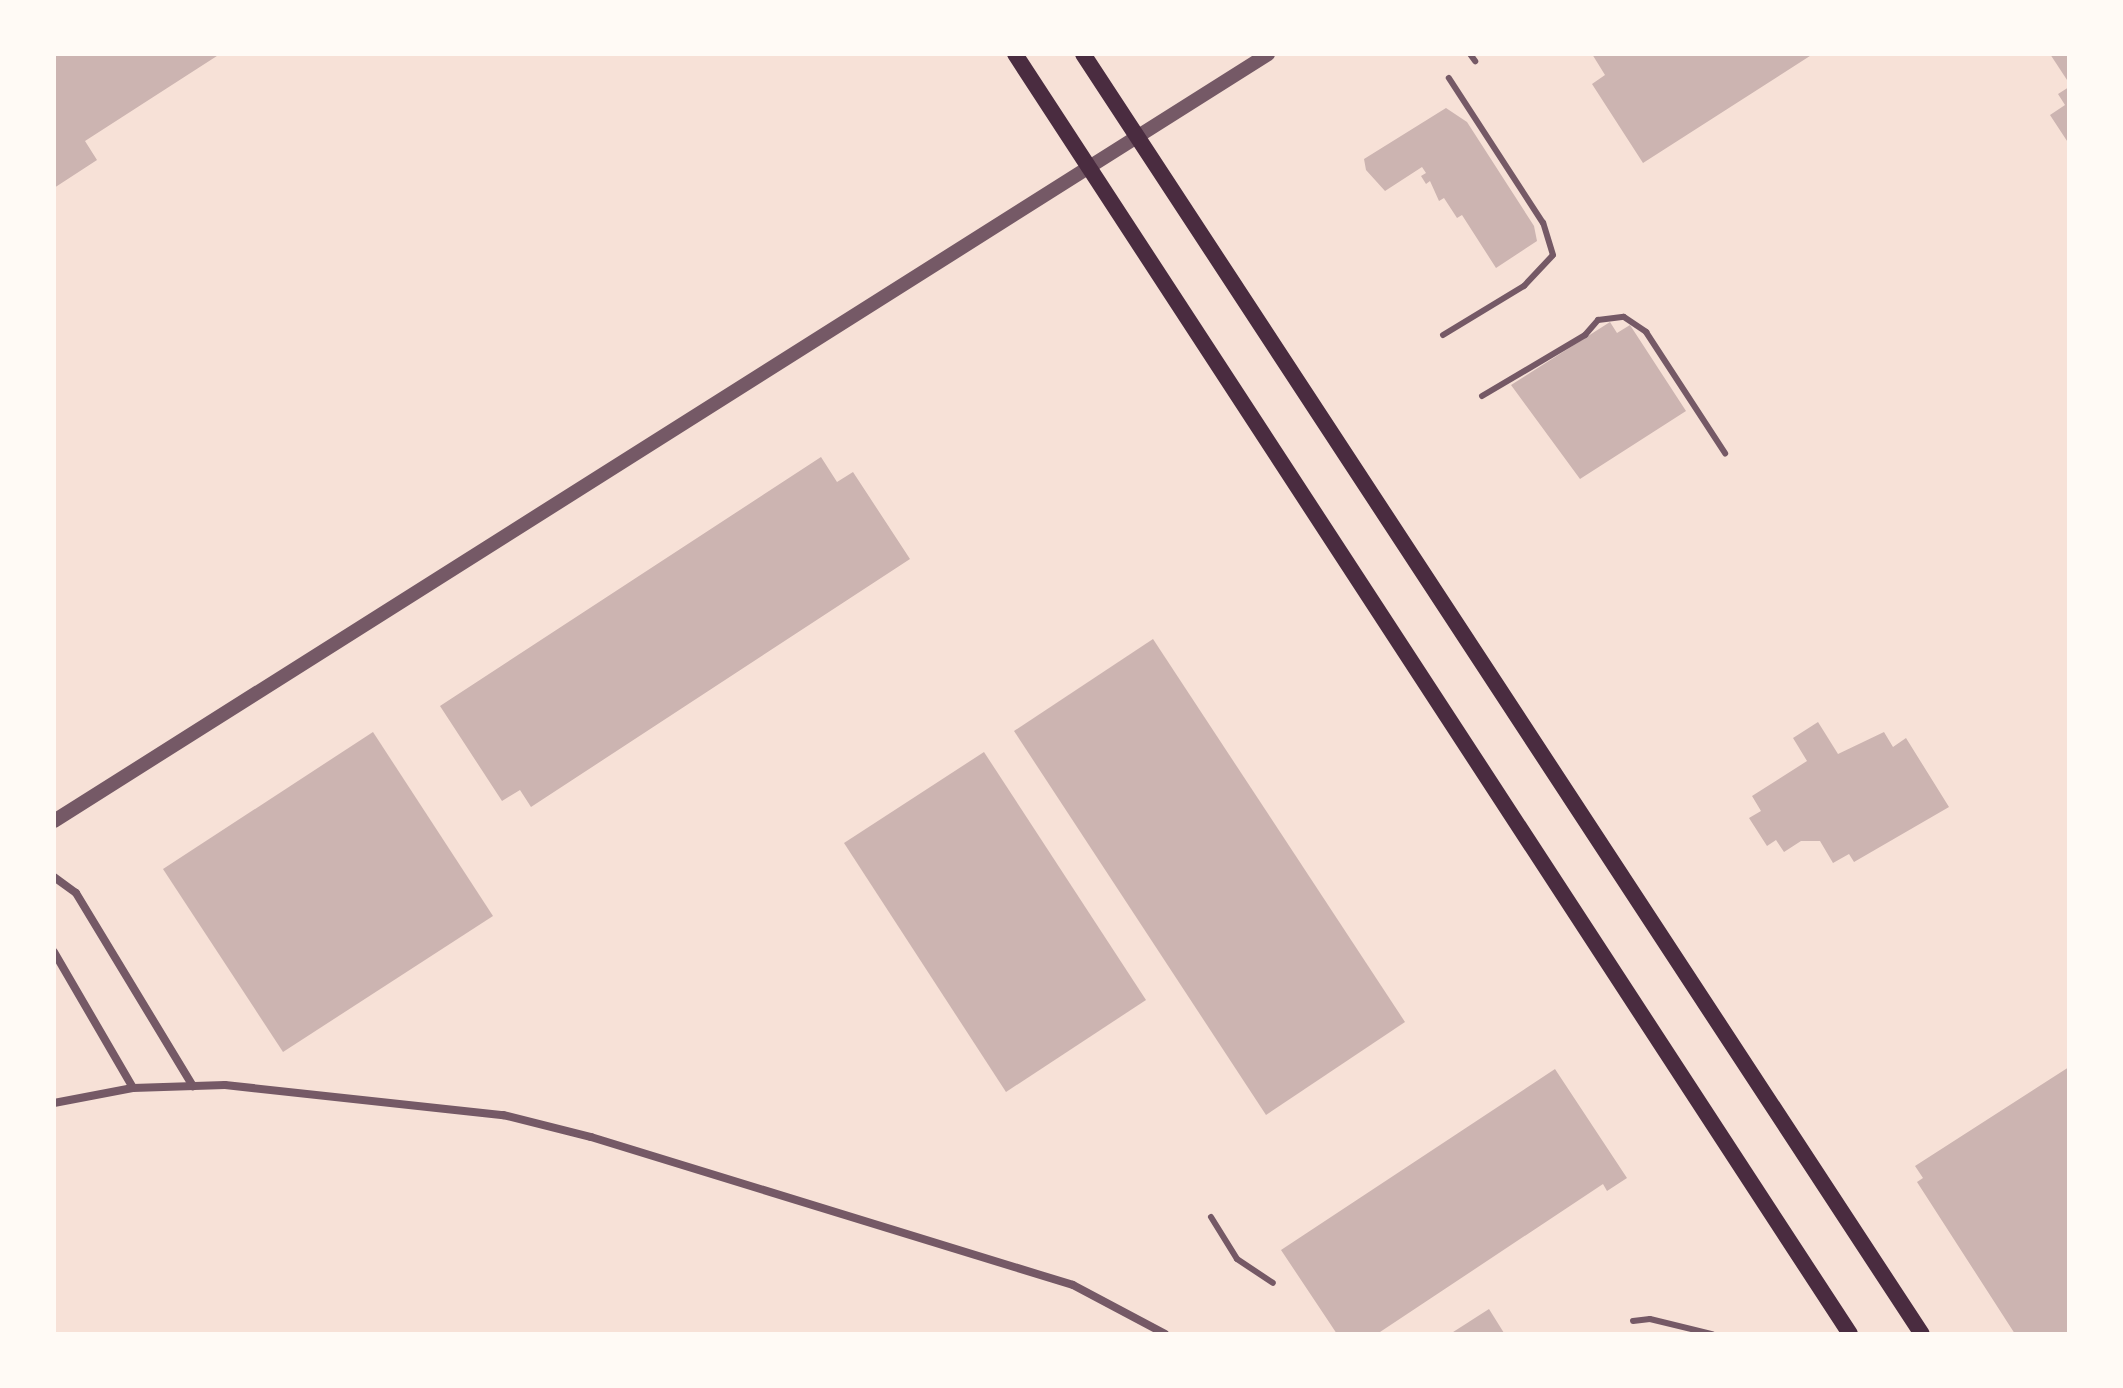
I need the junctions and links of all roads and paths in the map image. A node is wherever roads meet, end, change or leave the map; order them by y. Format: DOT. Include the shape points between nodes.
graph roads {
  1 [pos="1015,54"];
  2 [pos="1083,54"];
  3 [pos="1268,54"];
  4 [pos="1470,54"];
  5 [pos="1475,61"];
  6 [pos="1449,78"];
  7 [pos="1136,136"];
  8 [pos="1089,166"];
  9 [pos="1443,335"];
  10 [pos="1482,396"];
  11 [pos="1725,453"];
  12 [pos="54,821"];
  13 [pos="54,877"];
  14 [pos="54,952"];
  15 [pos="193,1086"];
  16 [pos="133,1088"];
  17 [pos="54,1103"];
  18 [pos="1211,1217"];
  19 [pos="1273,1283"];
  20 [pos="1633,1321"];
  21 [pos="1165,1334"];
  22 [pos="1712,1334"];
  23 [pos="1850,1334"];
  24 [pos="1922,1334"];
  1 -- 8 [label="main road"];
  2 -- 7 [label="main road"];
  3 -- 7 [label="street"];
  4 -- 5 [label="lane"];
  6 -- 9 [label="lane" via="1543,223 1553,255 1524,286"];
  7 -- 8 [label="street"];
  7 -- 24 [label="main road"];
  8 -- 12 [label="street"];
  8 -- 23 [label="main road"];
  10 -- 11 [label="lane" via="1585,335 1598,320 1624,317 1646,332"];
  13 -- 15 [label="street" via="76,893"];
  14 -- 16 [label="street"];
  15 -- 16 [label="street"];
  15 -- 21 [label="street" via="425,1103 577,1133 1073,1285"];
  16 -- 17 [label="street"];
  18 -- 19 [label="lane" via="1237,1259"];
  20 -- 22 [label="lane" via="1650,1319"];
}
